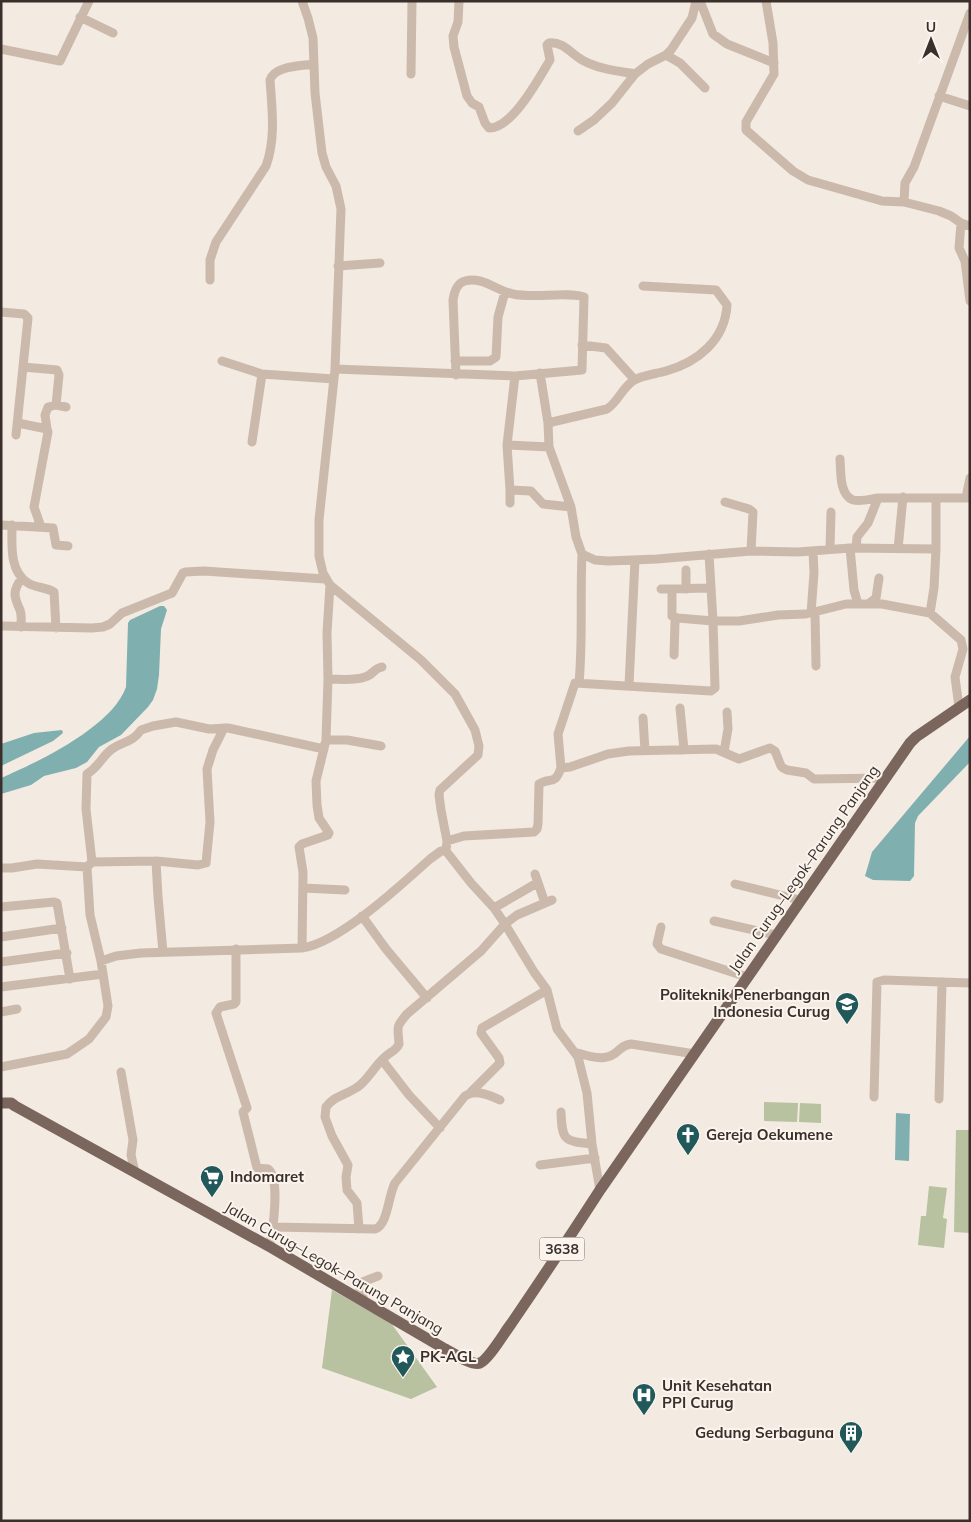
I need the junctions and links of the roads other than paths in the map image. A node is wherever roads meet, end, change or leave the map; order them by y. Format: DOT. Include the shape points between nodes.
graph roads {
  1 [pos="88,1"];
  2 [pos="302,1"];
  3 [pos="412,1"];
  4 [pos="459,1"];
  5 [pos="696,1"];
  6 [pos="700,1"];
  7 [pos="766,1"];
  8 [pos="970,13"];
  9 [pos="80,17"];
  10 [pos="113,33"];
  11 [pos="1,49"];
  12 [pos="666,55"];
  13 [pos="774,63"];
  14 [pos="313,64"];
  15 [pos="410,74"];
  16 [pos="634,74"];
  17 [pos="705,88"];
  18 [pos="939,96"];
  19 [pos="970,106"];
  20 [pos="578,131"];
  21 [pos="904,202"];
  22 [pos="965,224"];
  23 [pos="380,263"];
  24 [pos="338,266"];
  25 [pos="210,280"];
  26 [pos="643,286"];
  27 [pos="505,292"];
  28 [pos="970,301"];
  29 [pos="1,312"];
  30 [pos="582,345"];
  31 [pos="222,360"];
  32 [pos="455,361"];
  33 [pos="23,367"];
  34 [pos="335,369"];
  35 [pos="540,373"];
  36 [pos="262,374"];
  37 [pos="456,375"];
  38 [pos="516,376"];
  39 [pos="334,379"];
  40 [pos="634,379"];
  41 [pos="56,405"];
  42 [pos="66,406"];
  43 [pos="18,423"];
  44 [pos="548,423"];
  45 [pos="47,429"];
  46 [pos="16,434"];
  47 [pos="252,442"];
  48 [pos="507,445"];
  49 [pos="549,447"];
  50 [pos="840,459"];
  51 [pos="970,478"];
  52 [pos="510,490"];
  53 [pos="903,497"];
  54 [pos="878,498"];
  55 [pos="936,498"];
  56 [pos="968,498"];
  57 [pos="725,502"];
  58 [pos="510,503"];
  59 [pos="571,507"];
  60 [pos="831,512"];
  61 [pos="1,525"];
  62 [pos="12,526"];
  63 [pos="41,527"];
  64 [pos="68,546"];
  65 [pos="830,548"];
  66 [pos="853,548"];
  67 [pos="898,549"];
  68 [pos="936,550"];
  69 [pos="751,551"];
  70 [pos="813,551"];
  71 [pos="582,554"];
  72 [pos="709,554"];
  73 [pos="636,560"];
  74 [pos="686,570"];
  75 [pos="22,578"];
  76 [pos="879,578"];
  77 [pos="328,582"];
  78 [pos="711,588"];
  79 [pos="672,589"];
  80 [pos="686,589"];
  81 [pos="661,590"];
  82 [pos="863,604"];
  83 [pos="813,612"];
  84 [pos="930,614"];
  85 [pos="678,618"];
  86 [pos="713,621"];
  87 [pos="1,626"];
  88 [pos="21,628"];
  89 [pos="56,628"];
  90 [pos="674,655"];
  91 [pos="816,666"];
  92 [pos="382,667"];
  93 [pos="328,679"];
  94 [pos="579,683"];
  95 [pos="629,685"];
  96 [pos="970,700"];
  97 [pos="959,707"];
  98 [pos="680,708"];
  99 [pos="727,712"];
  100 [pos="642,718"];
  101 [pos="226,728"];
  102 [pos="325,745"];
  103 [pos="381,746"];
  104 [pos="684,750"];
  105 [pos="645,751"];
  106 [pos="724,752"];
  107 [pos="561,768"];
  108 [pos="885,778"];
  109 [pos="447,846"];
  110 [pos="156,861"];
  111 [pos="90,864"];
  112 [pos="1,868"];
  113 [pos="735,884"];
  114 [pos="304,888"];
  115 [pos="345,890"];
  116 [pos="800,900"];
  117 [pos="1,907"];
  118 [pos="494,908"];
  119 [pos="362,916"];
  120 [pos="714,920"];
  121 [pos="505,924"];
  122 [pos="661,927"];
  123 [pos="62,928"];
  124 [pos="776,935"];
  125 [pos="1,937"];
  126 [pos="302,948"];
  127 [pos="236,949"];
  128 [pos="163,952"];
  129 [pos="67,953"];
  130 [pos="101,961"];
  131 [pos="1,962"];
  132 [pos="103,974"];
  133 [pos="747,978"];
  134 [pos="70,979"];
  135 [pos="942,982"];
  136 [pos="970,983"];
  137 [pos="1,987"];
  138 [pos="547,990"];
  139 [pos="427,998"];
  140 [pos="17,1009"];
  141 [pos="1,1012"];
  142 [pos="574,1052"];
  143 [pos="695,1054"];
  144 [pos="382,1060"];
  145 [pos="1,1067"];
  146 [pos="121,1072"];
  147 [pos="471,1092"];
  148 [pos="874,1097"];
  149 [pos="939,1099"];
  150 [pos="500,1100"];
  151 [pos="1,1103"];
  152 [pos="562,1112"];
  153 [pos="440,1128"];
  154 [pos="592,1144"];
  155 [pos="595,1158"];
  156 [pos="540,1165"];
  157 [pos="135,1172"];
  158 [pos="600,1190"];
  159 [pos="273,1227"];
  160 [pos="359,1229"];
  161 [pos="272,1248"];
  162 [pos="378,1276"];
  163 [pos="365,1303"];
  1 -- 9 [label="street"];
  2 -- 14 [label="street" via="311,28"];
  3 -- 15 [label="street"];
  4 -- 16 [label="street" via="454,42 465,90 470,101 480,108 490,128 498,126 519,108 550,60 549,43 560,44 582,61 595,66"];
  5 -- 12 [label="street" via="689,24"];
  6 -- 13 [label="street" via="713,34 727,44"];
  7 -- 13 [label="street"];
  8 -- 18 [label="street"];
  9 -- 10 [label="street"];
  9 -- 11 [label="street" via="60,61"];
  12 -- 16 [label="street"];
  12 -- 17 [label="street" via="680,63"];
  13 -- 21 [label="street" via="773,78 746,122 746,130 799,176 882,201"];
  14 -- 24 [label="street" via="322,153 340,200"];
  14 -- 25 [label="street" via="279,70 271,76 273,138 270,155 216,242 210,260"];
  16 -- 20 [label="street" via="612,103"];
  18 -- 19 [label="street"];
  18 -- 21 [label="street" via="914,168 905,183"];
  21 -- 22 [label="street" via="940,211"];
  22 -- 28 [label="street" via="958,248 965,262"];
  23 -- 24 [label="street"];
  24 -- 34 [label="street"];
  26 -- 40 [label="street" via="714,289 727,305 721,331 704,353 678,368"];
  27 -- 30 [label="street" via="526,296 582,296"];
  27 -- 32 [label="street" via="498,317 496,357 490,361"];
  27 -- 32 [label="street" via="479,281 467,280 457,287 453,300"];
  29 -- 33 [label="street" via="28,316"];
  30 -- 35 [label="street" via="582,370"];
  30 -- 40 [label="street" via="606,348"];
  31 -- 36 [label="street"];
  32 -- 37 [label="street"];
  33 -- 41 [label="street" via="57,370"];
  33 -- 43 [label="street"];
  34 -- 37 [label="street"];
  34 -- 39 [label="street"];
  35 -- 38 [label="street"];
  35 -- 44 [label="street"];
  36 -- 39 [label="street"];
  36 -- 47 [label="street"];
  37 -- 38 [label="street"];
  38 -- 48 [label="street"];
  39 -- 77 [label="street" via="319,520 319,556"];
  40 -- 44 [label="street" via="607,409"];
  41 -- 42 [label="street"];
  41 -- 45 [label="street" via="50,406 46,412"];
  43 -- 45 [label="street"];
  43 -- 46 [label="street"];
  44 -- 49 [label="street"];
  45 -- 63 [label="street" via="34,507"];
  48 -- 49 [label="street"];
  48 -- 52 [label="street"];
  49 -- 59 [label="street"];
  50 -- 54 [label="street" via="842,486 849,497 858,500"];
  51 -- 56 [label="street"];
  52 -- 58 [label="street"];
  52 -- 59 [label="street" via="531,490 543,504"];
  53 -- 54 [label="street"];
  53 -- 55 [label="street"];
  53 -- 67 [label="street"];
  54 -- 66 [label="street" via="871,518 856,537"];
  55 -- 56 [label="street"];
  55 -- 68 [label="street"];
  57 -- 69 [label="street" via="753,512"];
  59 -- 71 [label="street"];
  60 -- 65 [label="street"];
  61 -- 62 [label="street"];
  62 -- 63 [label="street"];
  62 -- 75 [label="street" via="12,556"];
  63 -- 64 [label="street" via="53,528 56,544"];
  65 -- 66 [label="street"];
  65 -- 70 [label="street"];
  66 -- 67 [label="street"];
  66 -- 82 [label="street" via="854,590"];
  67 -- 68 [label="street"];
  68 -- 84 [label="street"];
  69 -- 70 [label="street"];
  69 -- 72 [label="street"];
  70 -- 83 [label="street"];
  71 -- 73 [label="street" via="596,560"];
  71 -- 94 [label="street"];
  72 -- 73 [label="street"];
  72 -- 78 [label="street"];
  73 -- 95 [label="street"];
  74 -- 80 [label="street"];
  75 -- 88 [label="street" via="15,596"];
  75 -- 89 [label="street" via="29,584 54,592"];
  76 -- 82 [label="street" via="876,598"];
  77 -- 89 [label="street" via="186,572 172,593 122,613 110,624"];
  77 -- 93 [label="street"];
  77 -- 109 [label="street" via="437,675 455,694 475,730 478,754 444,785 439,795"];
  78 -- 80 [label="street"];
  78 -- 86 [label="street"];
  79 -- 80 [label="street"];
  79 -- 81 [label="street"];
  79 -- 85 [label="street" via="672,616"];
  82 -- 83 [label="street" via="846,604"];
  82 -- 84 [label="street" via="882,604"];
  83 -- 86 [label="street"];
  83 -- 91 [label="street"];
  84 -- 97 [label="street" via="963,644 962,658 955,672"];
  85 -- 86 [label="street"];
  85 -- 90 [label="street" via="675,622"];
  86 -- 95 [label="street" via="714,690"];
  87 -- 88 [label="street"];
  88 -- 89 [label="street"];
  92 -- 93 [label="street" via="374,669 366,677"];
  93 -- 102 [label="street"];
  94 -- 95 [label="street"];
  94 -- 107 [label="street" via="575,683 558,734"];
  96 -- 97 [label="main road, Jalan Curug–Legok–Parung Panjang / 3638"];
  97 -- 108 [label="main road, Jalan Curug–Legok–Parung Panjang / 3638" via="913,740"];
  98 -- 104 [label="street"];
  99 -- 106 [label="street"];
  100 -- 105 [label="street"];
  101 -- 102 [label="street"];
  101 -- 110 [label="street" via="212,750 207,769 210,822 206,863"];
  101 -- 111 [label="street" via="209,729 176,722 165,724 141,730 136,738 111,749 87,774"];
  102 -- 103 [label="street" via="347,740"];
  102 -- 114 [label="street" via="316,781 316,799 320,818 329,833 299,847"];
  104 -- 105 [label="street"];
  104 -- 106 [label="street" via="716,749"];
  105 -- 107 [label="street" via="608,754"];
  106 -- 108 [label="street" via="740,759 772,749 780,766 806,773 814,779"];
  107 -- 109 [label="street" via="558,777 539,784 538,824 534,832 464,836"];
  108 -- 116 [label="main road, Jalan Curug–Legok–Parung Panjang / 3638"];
  109 -- 118 [label="street" via="471,883"];
  109 -- 119 [label="street"];
  110 -- 111 [label="street"];
  110 -- 128 [label="street"];
  111 -- 112 [label="street"];
  111 -- 130 [label="street" via="90,915"];
  113 -- 116 [label="street"];
  114 -- 115 [label="street"];
  114 -- 126 [label="street"];
  116 -- 124 [label="main road, Jalan Curug–Legok–Parung Panjang / 3638"];
  117 -- 123 [label="street" via="55,902"];
  118 -- 121 [label="street"];
  118 -- 121 [label="street" via="536,878 548,901"];
  119 -- 126 [label="street" via="314,946"];
  119 -- 139 [label="street"];
  120 -- 124 [label="street"];
  121 -- 138 [label="street"];
  121 -- 139 [label="street" via="482,951"];
  122 -- 133 [label="street" via="657,944 661,949"];
  123 -- 125 [label="street"];
  123 -- 129 [label="street"];
  124 -- 133 [label="main road, Jalan Curug–Legok–Parung Panjang / 3638"];
  126 -- 127 [label="street"];
  127 -- 128 [label="street"];
  127 -- 159 [label="street" via="237,999 234,1004 220,1006 216,1013 247,1108 243,1112 256,1168 268,1169 273,1175"];
  128 -- 130 [label="street" via="116,956"];
  129 -- 131 [label="street"];
  129 -- 134 [label="street"];
  130 -- 132 [label="street"];
  132 -- 134 [label="street"];
  132 -- 145 [label="street" via="108,1014 89,1039 67,1054"];
  133 -- 143 [label="main road, Jalan Curug–Legok–Parung Panjang / 3638"];
  134 -- 137 [label="street"];
  135 -- 136 [label="street"];
  135 -- 148 [label="street" via="877,982"];
  135 -- 149 [label="street"];
  138 -- 142 [label="street" via="557,1029"];
  138 -- 147 [label="street" via="482,1028 481,1033 500,1063"];
  139 -- 144 [label="street" via="398,1024 399,1046"];
  140 -- 141 [label="street"];
  142 -- 143 [label="street" via="602,1058 631,1044"];
  142 -- 154 [label="street" via="588,1093"];
  143 -- 158 [label="main road, Jalan Curug–Legok–Parung Panjang / 3638"];
  144 -- 153 [label="street"];
  144 -- 160 [label="street" via="360,1085 339,1095 325,1109 332,1136 348,1165 347,1190 357,1203"];
  146 -- 157 [label="street" via="132,1132 131,1155"];
  147 -- 150 [label="street"];
  147 -- 153 [label="street"];
  151 -- 157 [label="main road, Jalan Curug–Legok–Parung Panjang / 3638" via="11,1103"];
  152 -- 154 [label="street" via="562,1128 567,1138 572,1142"];
  153 -- 160 [label="street" via="391,1191 384,1224 376,1229"];
  154 -- 155 [label="street"];
  155 -- 156 [label="street"];
  155 -- 158 [label="street"];
  157 -- 161 [label="main road, Jalan Curug–Legok–Parung Panjang / 3638"];
  158 -- 163 [label="main road, Jalan Curug–Legok–Parung Panjang / 3638" via="552,1264 482,1361 468,1361"];
  159 -- 160 [label="street"];
  159 -- 161 [label="street"];
  161 -- 163 [label="main road, Jalan Curug–Legok–Parung Panjang / 3638"];
  162 -- 163 [label="street" via="359,1284"];
}
